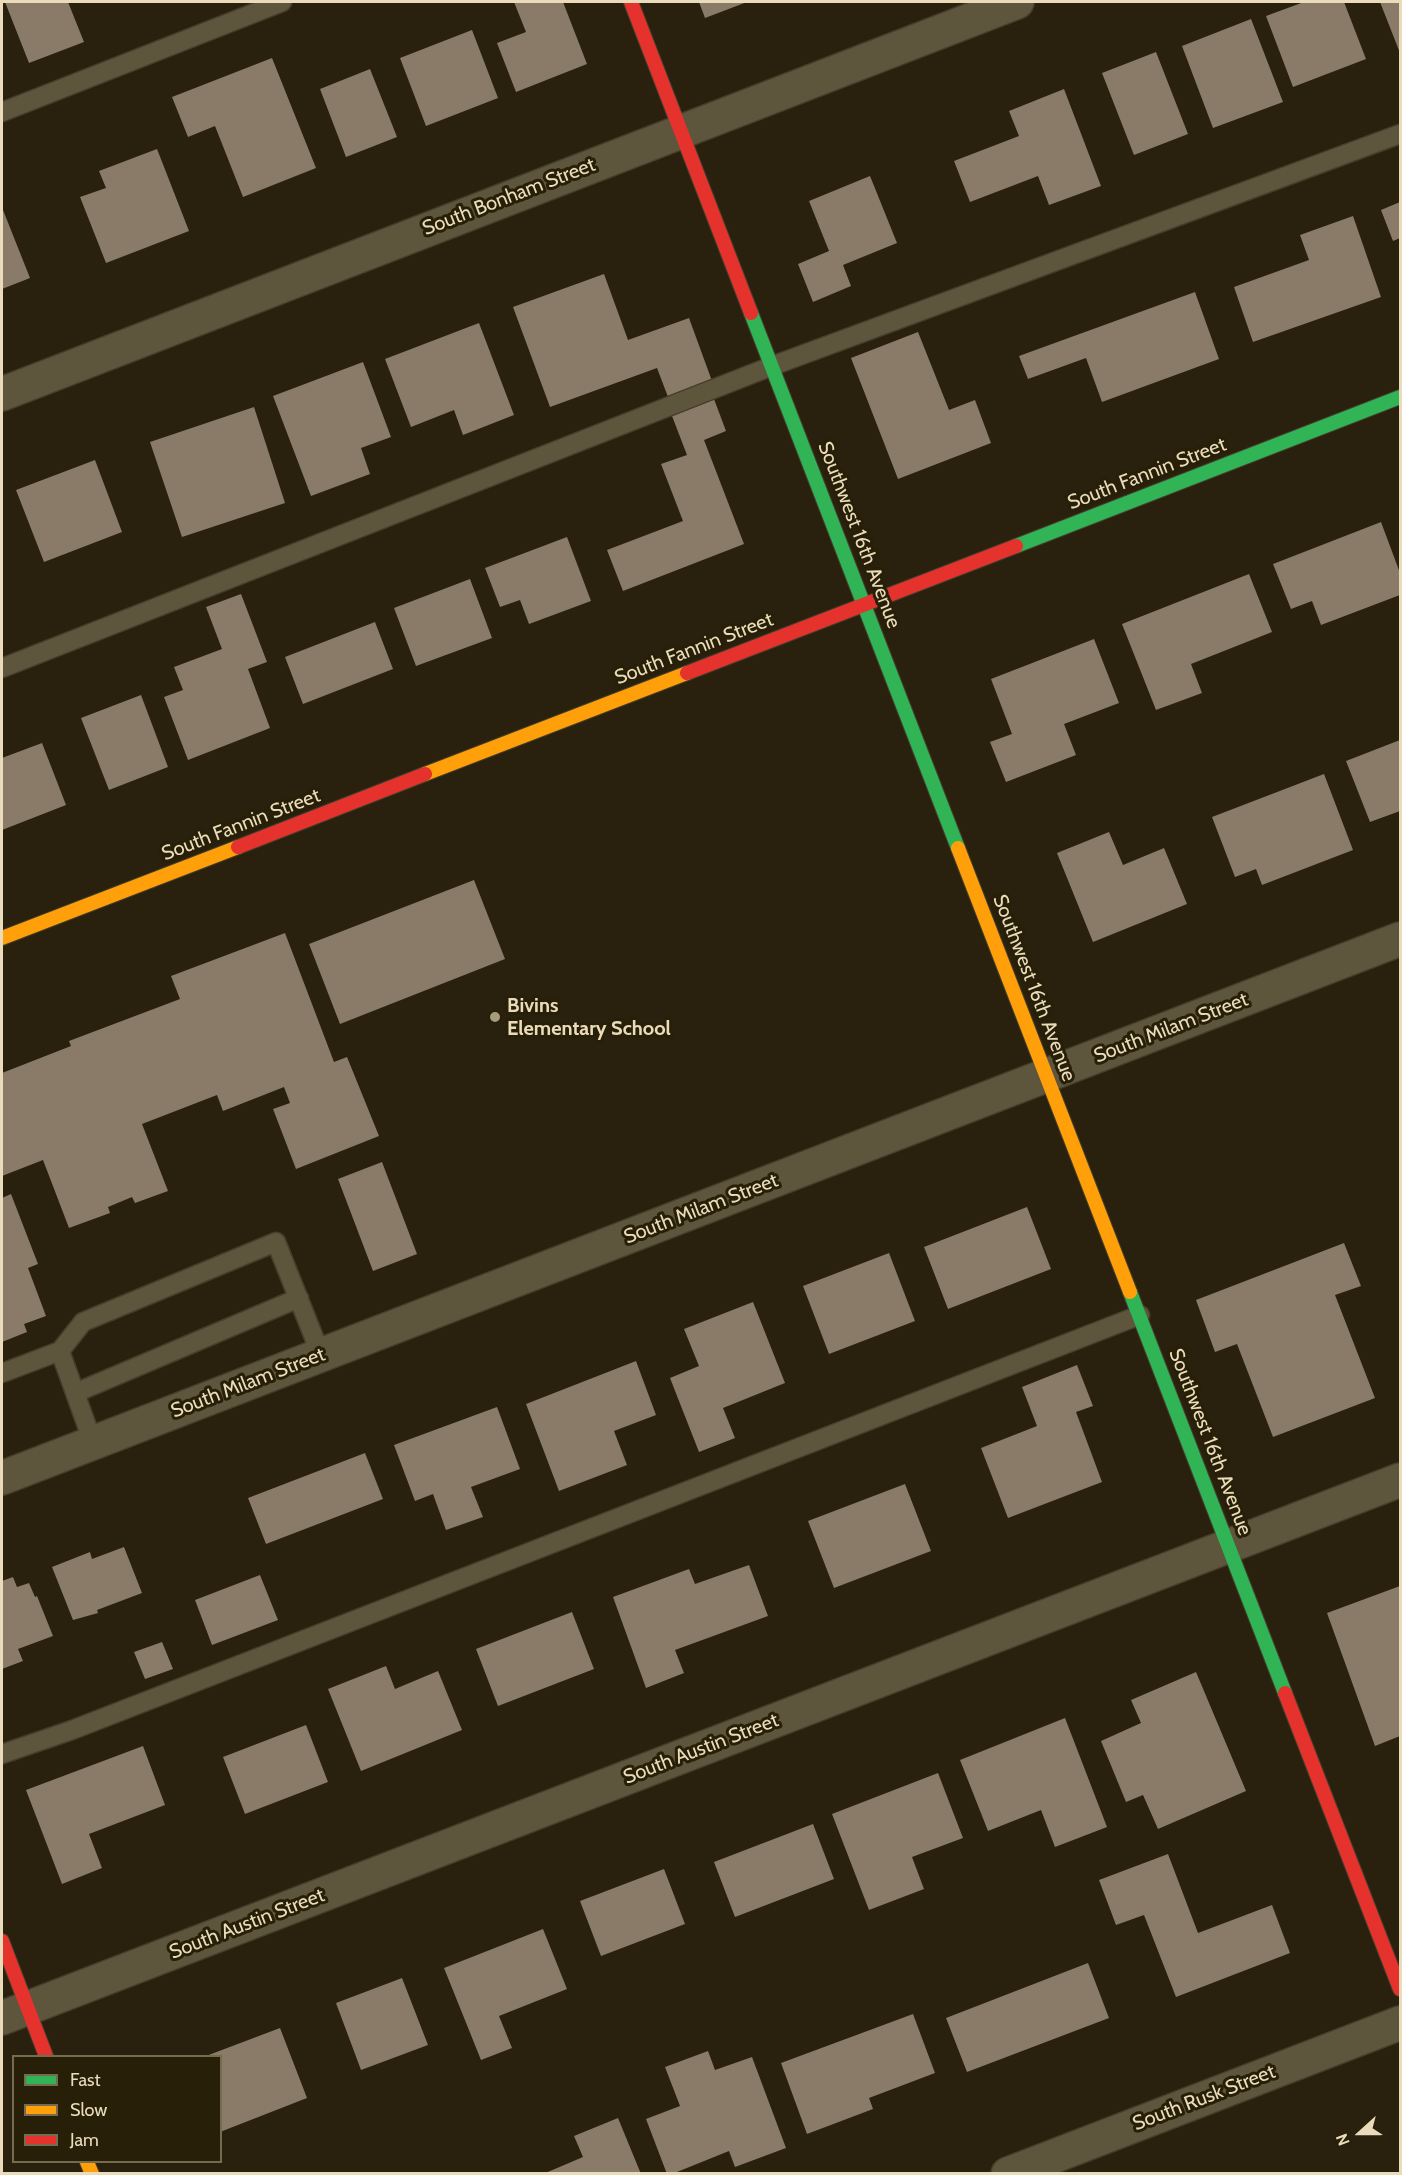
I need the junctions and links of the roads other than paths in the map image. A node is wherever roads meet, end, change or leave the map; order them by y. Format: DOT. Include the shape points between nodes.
graph roads {
  1 [pos="282,2"];
  2 [pos="631,2"];
  3 [pos="1017,2"];
  4 [pos="2,112"];
  5 [pos="681,131"];
  6 [pos="1401,134"];
  7 [pos="772,366"];
  8 [pos="2,394"];
  9 [pos="1401,397"];
  10 [pos="865,604"];
  11 [pos="2,669"];
  12 [pos="2,938"];
  13 [pos="1401,939"];
  14 [pos="1047,1076"];
  15 [pos="299,1298"];
  16 [pos="1140,1315"];
  17 [pos="60,1351"];
  18 [pos="321,1355"];
  19 [pos="2,1373"];
  20 [pos="75,1393"];
  21 [pos="93,1443"];
  22 [pos="2,1478"];
  23 [pos="1401,1480"];
  24 [pos="1229,1545"];
  25 [pos="2,1754"];
  26 [pos="2,1941"];
  27 [pos="1401,1989"];
  28 [pos="15,2013"];
  29 [pos="1401,2023"];
  30 [pos="45,2055"];
  31 [pos="1008,2174"];
  1 -- 4 [label="lane"];
  2 -- 5 [label="street, Southwest 16th Avenue"];
  3 -- 5 [label="street, South Bonham Street"];
  5 -- 7 [label="street, Southwest 16th Avenue"];
  5 -- 8 [label="street, South Bonham Street"];
  6 -- 7 [label="lane"];
  7 -- 10 [label="street, Southwest 16th Avenue"];
  7 -- 11 [label="lane"];
  9 -- 10 [label="street, South Fannin Street"];
  10 -- 12 [label="street, South Fannin Street"];
  10 -- 14 [label="street, Southwest 16th Avenue"];
  13 -- 14 [label="street, South Milam Street"];
  14 -- 16 [label="street, Southwest 16th Avenue"];
  14 -- 18 [label="street, South Milam Street"];
  15 -- 17 [label="lane" via="276,1242 83,1322"];
  15 -- 18 [label="lane"];
  15 -- 20 [label="lane"];
  16 -- 24 [label="street, Southwest 16th Avenue"];
  16 -- 25 [label="lane"];
  17 -- 19 [label="lane"];
  17 -- 20 [label="lane"];
  18 -- 21 [label="street, South Milam Street"];
  20 -- 21 [label="lane"];
  21 -- 22 [label="street, South Milam Street"];
  23 -- 24 [label="street, South Austin Street"];
  24 -- 27 [label="street, Southwest 16th Avenue"];
  24 -- 28 [label="street, South Austin Street"];
  26 -- 28 [label="street"];
  28 -- 30 [label="street"];
  29 -- 31 [label="street, South Rusk Street"];
}
